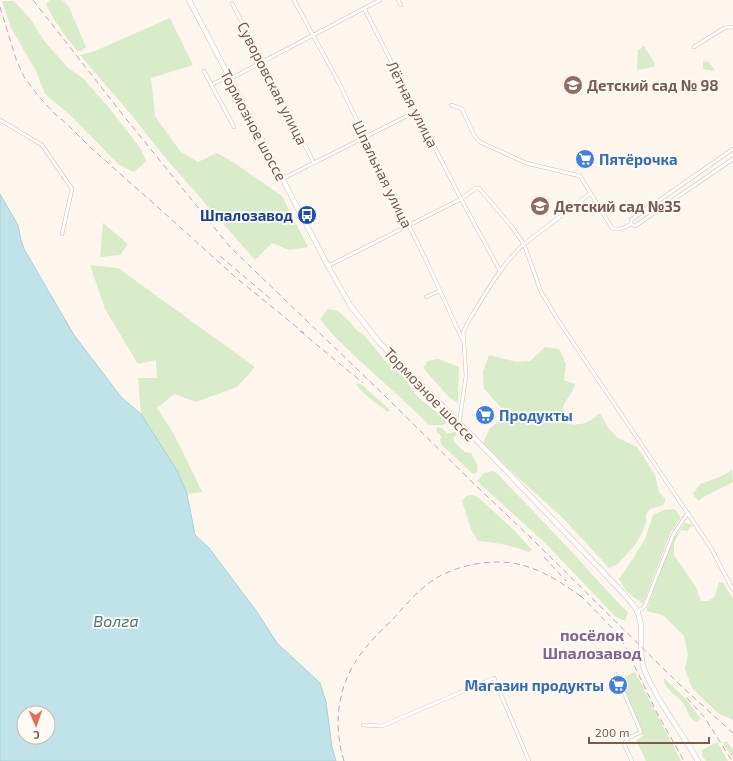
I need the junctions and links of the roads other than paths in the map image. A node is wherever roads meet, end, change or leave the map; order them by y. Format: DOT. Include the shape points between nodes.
graph roads {
  1 [pos="189,0"];
  2 [pos="294,0"];
  3 [pos="380,0"];
  4 [pos="398,0"];
  5 [pos="232,3"];
  6 [pos="401,6"];
  7 [pos="364,8"];
  8 [pos="733,27"];
  9 [pos="312,35"];
  10 [pos="694,48"];
  11 [pos="262,62"];
  12 [pos="204,72"];
  13 [pos="229,78"];
  14 [pos="211,85"];
  15 [pos="451,105"];
  16 [pos="417,111"];
  17 [pos="0,120"];
  18 [pos="234,127"];
  19 [pos="365,137"];
  20 [pos="733,149"];
  21 [pos="733,159"];
  22 [pos="314,163"];
  23 [pos="282,178"];
  24 [pos="591,193"];
  25 [pos="461,199"];
  26 [pos="631,224"];
  27 [pos="408,225"];
  28 [pos="62,234"];
  29 [pos="524,244"];
  30 [pos="328,266"];
  31 [pos="500,271"];
  32 [pos="439,291"];
  33 [pos="426,296"];
  34 [pos="464,343"];
  35 [pos="459,424"];
  36 [pos="688,513"];
  37 [pos="733,590"];
  38 [pos="637,612"];
  39 [pos="616,674"];
  40 [pos="363,725"];
  41 [pos="529,761"];
  42 [pos="632,761"];
  43 [pos="698,761"];
  1 -- 13 [label="street, Тормозное шоссе"];
  2 -- 9 [label="street, Шпальная улица"];
  3 -- 7 [label="street"];
  4 -- 6 [label="street"];
  5 -- 11 [label="street, Суворовская улица"];
  7 -- 9 [label="street"];
  7 -- 16 [label="street, Лётная улица"];
  8 -- 10 [label="street" via="724,28"];
  9 -- 11 [label="street"];
  9 -- 19 [label="street, Шпальная улица"];
  11 -- 13 [label="street"];
  11 -- 22 [label="street, Суворовская улица"];
  12 -- 14 [label="street"];
  13 -- 14 [label="street"];
  13 -- 23 [label="street, Тормозное шоссе"];
  14 -- 18 [label="street"];
  15 -- 24 [label="street" via="461,108 480,142 526,163 580,176"];
  16 -- 19 [label="street"];
  16 -- 25 [label="street, Лётная улица"];
  17 -- 28 [label="street" via="42,145 72,189"];
  19 -- 22 [label="street"];
  19 -- 27 [label="street, Шпальная улица"];
  20 -- 26 [label="street" via="631,220"];
  21 -- 26 [label="street" via="635,226"];
  22 -- 23 [label="street"];
  23 -- 30 [label="street, Тормозное шоссе"];
  24 -- 26 [label="street" via="612,228 623,228"];
  24 -- 29 [label="street"];
  25 -- 27 [label="street"];
  25 -- 29 [label="street" via="479,188"];
  25 -- 31 [label="street, Лётная улица"];
  27 -- 30 [label="street"];
  27 -- 32 [label="street, Шпальная улица"];
  29 -- 31 [label="street"];
  29 -- 36 [label="street" via="541,292"];
  30 -- 35 [label="street, Тормозное шоссе" via="350,305 369,331"];
  31 -- 34 [label="street" via="467,324 463,334"];
  32 -- 33 [label="street"];
  32 -- 34 [label="street, Шпальная улица"];
  34 -- 35 [label="street, Шпальная улица" via="466,376"];
  35 -- 38 [label="street, Тормозное шоссе" via="624,594"];
  36 -- 37 [label="street" via="711,548"];
  36 -- 38 [label="street" via="674,533 645,606"];
  38 -- 43 [label="street, Тормозное шоссе" via="645,670"];
  39 -- 42 [label="street" via="641,732 628,738 624,744"];
  40 -- 41 [label="street" via="382,726 494,678"];
}
